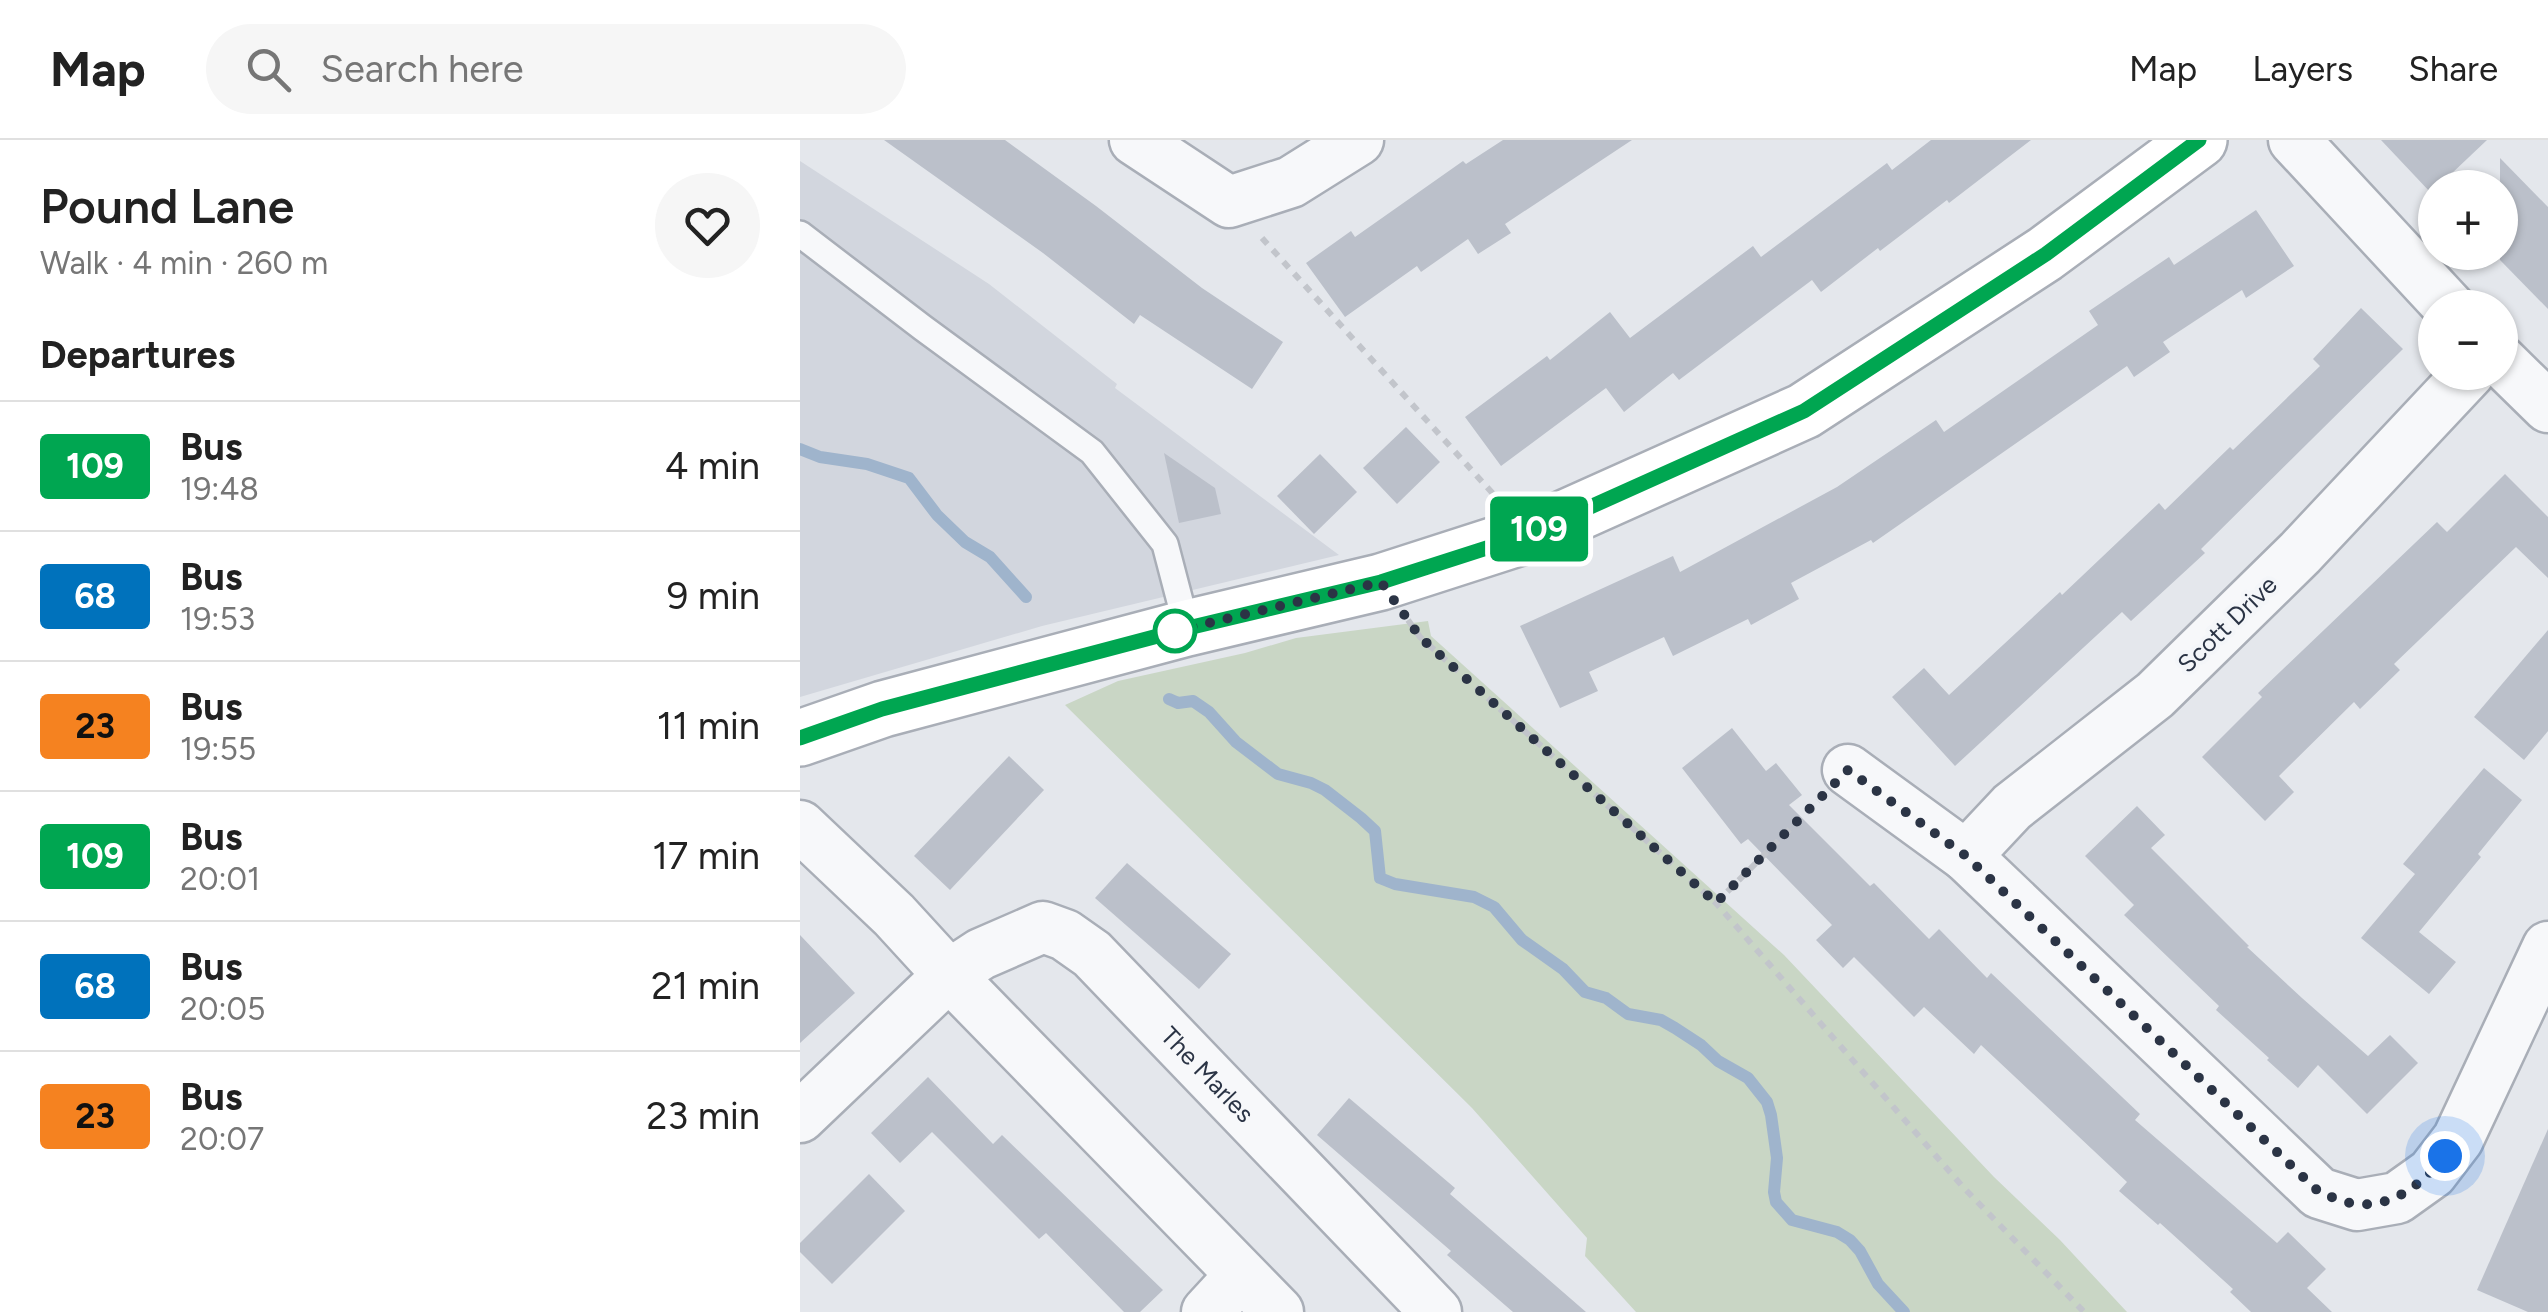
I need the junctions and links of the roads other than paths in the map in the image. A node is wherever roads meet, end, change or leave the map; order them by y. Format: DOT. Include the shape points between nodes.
graph roads {
  1 [pos="1135,140"];
  2 [pos="1358,140"];
  3 [pos="2199,140"];
  4 [pos="2294,140"];
  5 [pos="800,234"];
  6 [pos="2433,290"];
  7 [pos="2518,378"];
  8 [pos="2453,390"];
  9 [pos="2548,407"];
  10 [pos="1188,628"];
  11 [pos="800,738"];
  12 [pos="1848,770"];
  13 [pos="800,826"];
  14 [pos="1966,856"];
  15 [pos="2548,947"];
  16 [pos="949,975"];
  17 [pos="800,1118"];
  18 [pos="1242,1275"];
  19 [pos="1207,1312"];
  20 [pos="1278,1312"];
  21 [pos="1436,1312"];
  1 -- 2 [label="street" via="1229,202 1290,182"];
  3 -- 10 [label="street" via="2046,254 1804,411 1530,534 1381,582"];
  4 -- 6 [label="street"];
  5 -- 10 [label="lane" via="1092,452 1165,544"];
  7 -- 9 [label="street"];
  8 -- 14 [label="street, Scott Drive" via="2156,694 2012,807"];
  10 -- 11 [label="street" via="882,709"];
  12 -- 14 [label="street"];
  13 -- 16 [label="street"];
  14 -- 15 [label="street" via="2320,1193 2357,1204 2398,1198 2458,1140"];
  16 -- 17 [label="street, The Marles"];
  16 -- 18 [label="street"];
  16 -- 21 [label="street, The Marles" via="1043,927 1065,935 1092,954"];
  18 -- 19 [label="street"];
  18 -- 20 [label="street"];
}
